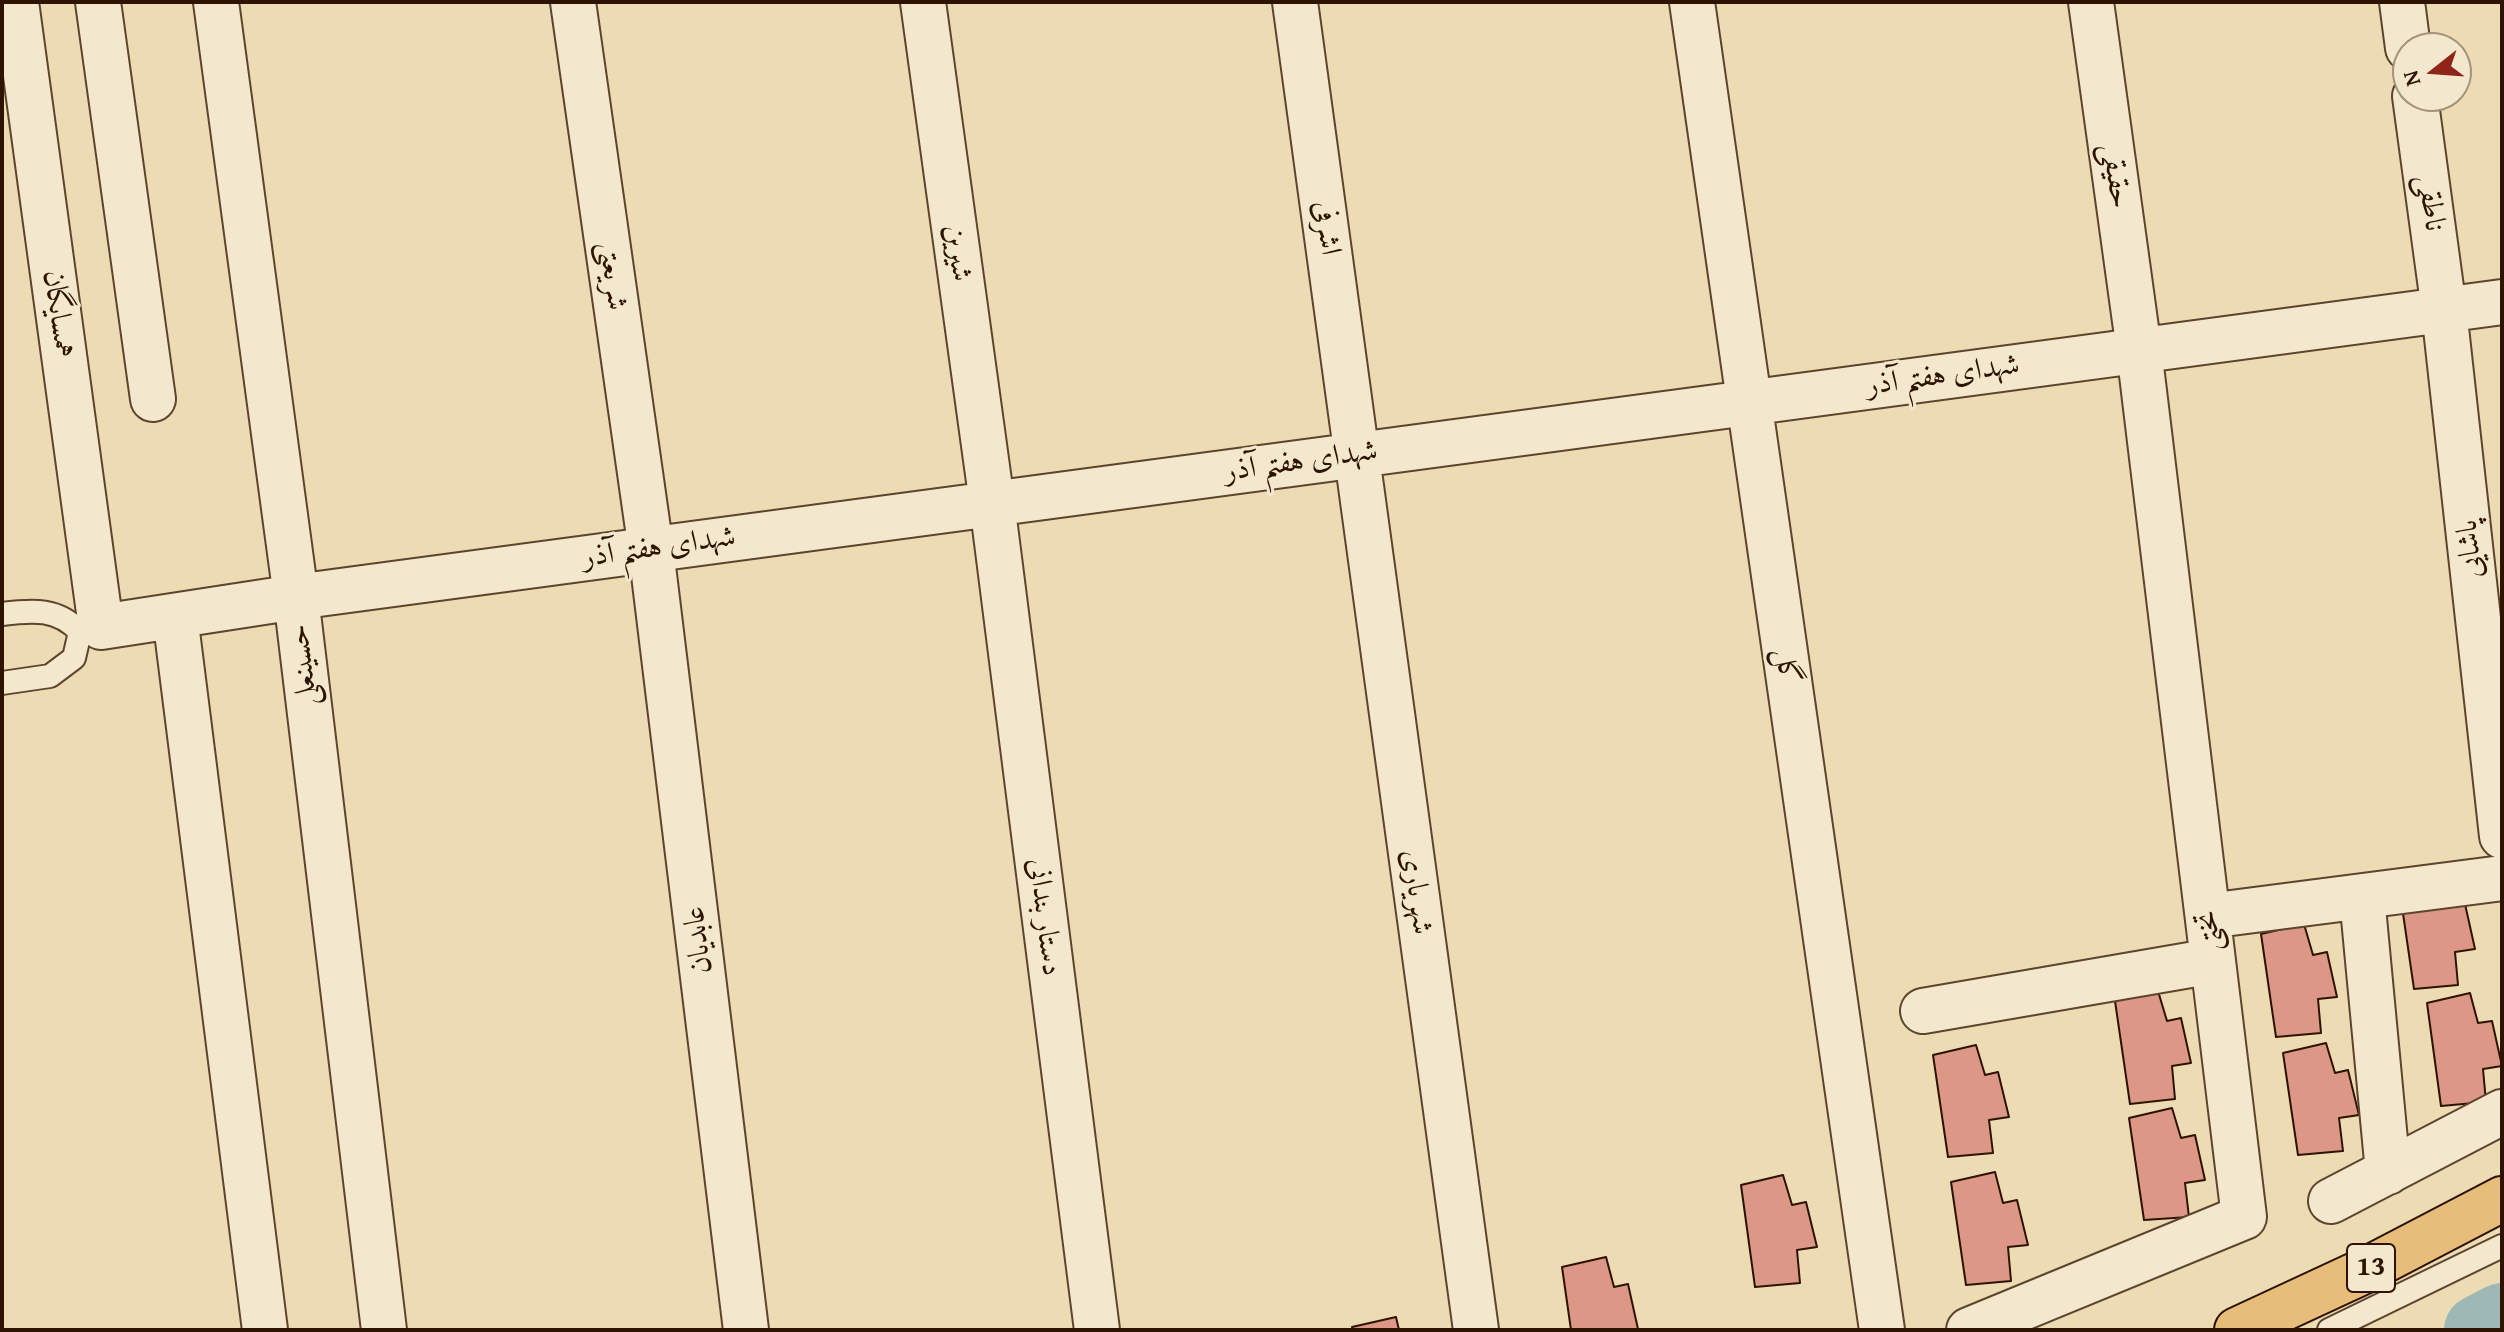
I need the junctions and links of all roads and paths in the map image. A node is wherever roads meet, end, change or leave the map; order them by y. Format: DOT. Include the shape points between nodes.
graph roads {
  1 [pos="16,2"];
  2 [pos="98,2"];
  3 [pos="216,2"];
  4 [pos="573,2"];
  5 [pos="923,2"];
  6 [pos="1295,2"];
  7 [pos="1692,2"];
  8 [pos="2091,2"];
  9 [pos="2402,2"];
  10 [pos="2406,32"];
  11 [pos="2417,112"];
  12 [pos="2502,302"];
  13 [pos="2444,310"];
  14 [pos="2139,350"];
  15 [pos="153,399"];
  16 [pos="1749,402"];
  17 [pos="1357,455"];
  18 [pos="992,503"];
  19 [pos="651,550"];
  20 [pos="296,597"];
  21 [pos="2,614"];
  22 [pos="175,616"];
  23 [pos="90,630"];
  24 [pos="2,683"];
  25 [pos="2501,810"];
  26 [pos="2502,878"];
  27 [pos="2362,897"];
  28 [pos="2208,916"];
  29 [pos="2213,961"];
  30 [pos="1923,1011"];
  31 [pos="2502,1112"];
  32 [pos="2388,1172"];
  33 [pos="2502,1199"];
  34 [pos="2331,1201"];
  35 [pos="2502,1246"];
  36 [pos="265,1330"];
  37 [pos="384,1330"];
  38 [pos="746,1330"];
  39 [pos="1097,1330"];
  40 [pos="1476,1330"];
  41 [pos="1882,1330"];
  42 [pos="1969,1330"];
  43 [pos="2237,1330"];
  44 [pos="2329,1330"];
  1 -- 23 [label="street, همسایگان"];
  2 -- 15 [label="street"];
  3 -- 20 [label="street, حسینعلی"];
  4 -- 19 [label="street, شریعتی"];
  5 -- 18 [label="street, شیرین"];
  6 -- 17 [label="street, اشرفی"];
  7 -- 16 [label="street, گل"];
  8 -- 14 [label="street, حقیقی"];
  9 -- 10 [label="street"];
  11 -- 13 [label="street, ناطقی"];
  12 -- 13 [label="street, شهدای هفتم آذر"];
  13 -- 14 [label="street, شهدای هفتم آذر"];
  13 -- 25 [label="street, پاشایی"];
  14 -- 16 [label="street, شهدای هفتم آذر"];
  14 -- 28 [label="street, تختی"];
  16 -- 17 [label="street, شهدای هفتم آذر"];
  16 -- 41 [label="street, گل"];
  17 -- 18 [label="street, شهدای هفتم آذر"];
  17 -- 40 [label="street, شهریاری"];
  18 -- 19 [label="street, شهدای هفتم آذر"];
  18 -- 39 [label="street, دستار بندانی"];
  19 -- 20 [label="street, شهدای هفتم آذر"];
  19 -- 38 [label="street, عابدیان"];
  20 -- 22 [label="street, شهدای هفتم آذر"];
  20 -- 37 [label="street, حسینعلی"];
  21 -- 23 [label="lane" via="38,610"];
  22 -- 23 [label="street, شهدای هفتم آذر"];
  22 -- 36 [label="street"];
  23 -- 24 [label="lane" via="74,658 50,676"];
  26 -- 27 [label="street"];
  27 -- 28 [label="street"];
  27 -- 32 [label="street"];
  28 -- 29 [label="street, تختی"];
  29 -- 30 [label="street"];
  29 -- 42 [label="street, تختی" via="2244,1217"];
  31 -- 32 [label="street"];
  32 -- 34 [label="street"];
  33 -- 43 [label="highway, 13"];
  35 -- 44 [label="lane"];
}
